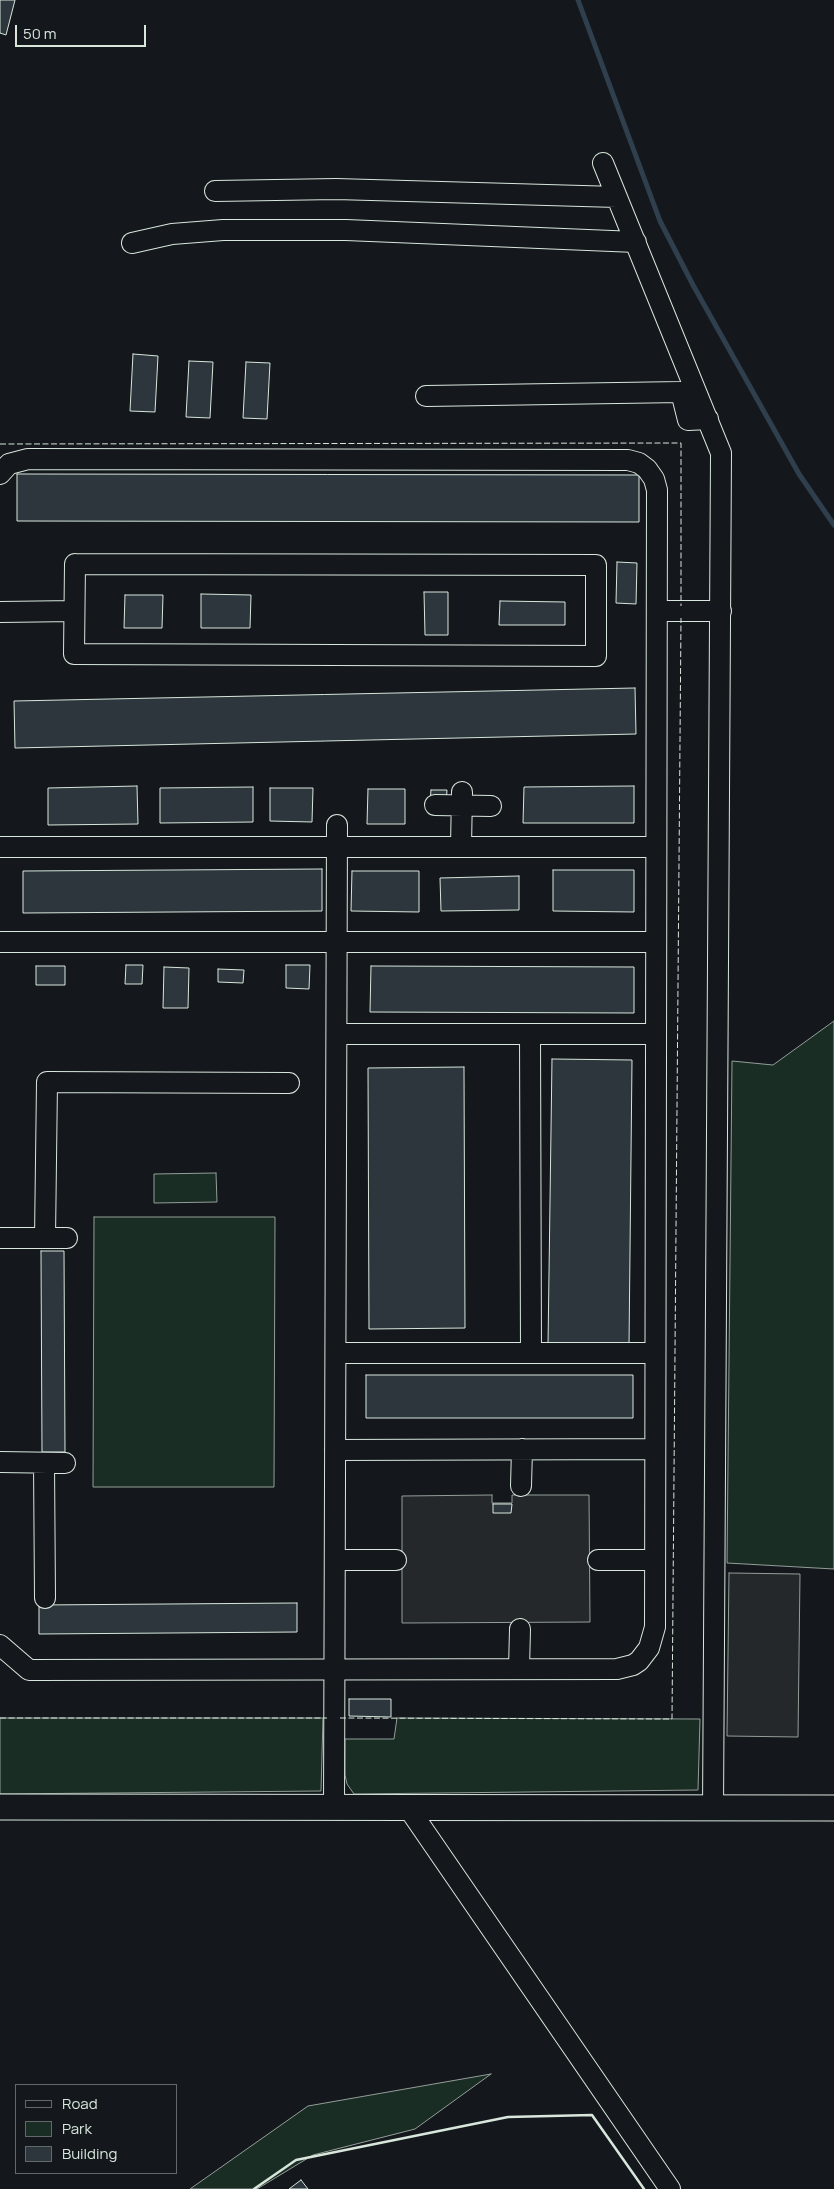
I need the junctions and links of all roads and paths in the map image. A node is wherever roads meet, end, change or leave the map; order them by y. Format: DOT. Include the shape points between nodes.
graph roads {
  1 [pos="604,163"];
  2 [pos="215,191"];
  3 [pos="617,197"];
  4 [pos="636,242"];
  5 [pos="132,243"];
  6 [pos="426,396"];
  7 [pos="708,419"];
  8 [pos="0,474"];
  9 [pos="74,611"];
  10 [pos="657,611"];
  11 [pos="721,611"];
  12 [pos="0,612"];
  13 [pos="462,798"];
  14 [pos="436,805"];
  15 [pos="492,806"];
  16 [pos="337,825"];
  17 [pos="0,847"];
  18 [pos="337,847"];
  19 [pos="461,847"];
  20 [pos="656,847"];
  21 [pos="0,942"];
  22 [pos="337,942"];
  23 [pos="656,942"];
  24 [pos="336,1034"];
  25 [pos="530,1034"];
  26 [pos="656,1034"];
  27 [pos="289,1083"];
  28 [pos="0,1238"];
  29 [pos="45,1238"];
  30 [pos="66,1238"];
  31 [pos="336,1353"];
  32 [pos="531,1353"];
  33 [pos="655,1353"];
  34 [pos="522,1449"];
  35 [pos="655,1449"];
  36 [pos="335,1450"];
  37 [pos="0,1462"];
  38 [pos="44,1463"];
  39 [pos="65,1463"];
  40 [pos="521,1486"];
  41 [pos="335,1560"];
  42 [pos="396,1560"];
  43 [pos="598,1560"];
  44 [pos="655,1560"];
  45 [pos="45,1598"];
  46 [pos="520,1629"];
  47 [pos="0,1645"];
  48 [pos="335,1669"];
  49 [pos="519,1669"];
  50 [pos="407,1806"];
  51 [pos="833,1806"];
  52 [pos="0,1807"];
  53 [pos="334,1807"];
  54 [pos="713,1809"];
  55 [pos="670,2189"];
  1 -- 3 [label="lane"];
  2 -- 3 [label="lane" via="336,189"];
  3 -- 4 [label="lane"];
  4 -- 5 [label="lane" via="346,230 223,230 172,234"];
  4 -- 7 [label="lane"];
  6 -- 7 [label="lane" via="681,392 688,420"];
  7 -- 11 [label="lane" via="721,453"];
  8 -- 10 [label="lane" via="9,464 28,459 628,460 647,469 656,484"];
  9 -- 9 [label="lane" via="74,654 596,656 596,565 75,564"];
  9 -- 12 [label="lane"];
  10 -- 11 [label="lane"];
  10 -- 20 [label="lane"];
  11 -- 54 [label="lane"];
  13 -- 14 [label="lane"];
  13 -- 15 [label="lane"];
  13 -- 19 [label="lane"];
  16 -- 18 [label="lane"];
  17 -- 18 [label="lane"];
  18 -- 19 [label="lane"];
  18 -- 22 [label="lane"];
  19 -- 20 [label="lane"];
  20 -- 23 [label="lane"];
  21 -- 22 [label="lane"];
  22 -- 23 [label="lane"];
  22 -- 24 [label="lane"];
  23 -- 26 [label="lane"];
  24 -- 25 [label="lane"];
  24 -- 31 [label="lane"];
  25 -- 26 [label="lane"];
  25 -- 32 [label="lane"];
  26 -- 33 [label="lane"];
  27 -- 29 [label="lane" via="47,1082"];
  28 -- 29 [label="lane"];
  29 -- 30 [label="lane"];
  31 -- 32 [label="lane"];
  31 -- 36 [label="lane"];
  32 -- 33 [label="lane"];
  33 -- 35 [label="lane"];
  34 -- 35 [label="lane"];
  34 -- 36 [label="lane"];
  34 -- 40 [label="lane"];
  35 -- 44 [label="lane"];
  36 -- 41 [label="lane"];
  37 -- 38 [label="lane"];
  38 -- 39 [label="lane"];
  38 -- 45 [label="lane"];
  41 -- 42 [label="lane"];
  41 -- 48 [label="lane"];
  43 -- 44 [label="lane"];
  44 -- 49 [label="lane" via="654,1634 639,1661 616,1669"];
  46 -- 49 [label="lane"];
  47 -- 48 [label="lane" via="29,1670"];
  48 -- 49 [label="lane"];
  48 -- 53 [label="lane"];
  50 -- 53 [label="main road"];
  50 -- 54 [label="main road"];
  50 -- 55 [label="lane"];
  51 -- 54 [label="main road"];
  52 -- 53 [label="main road"];
}
